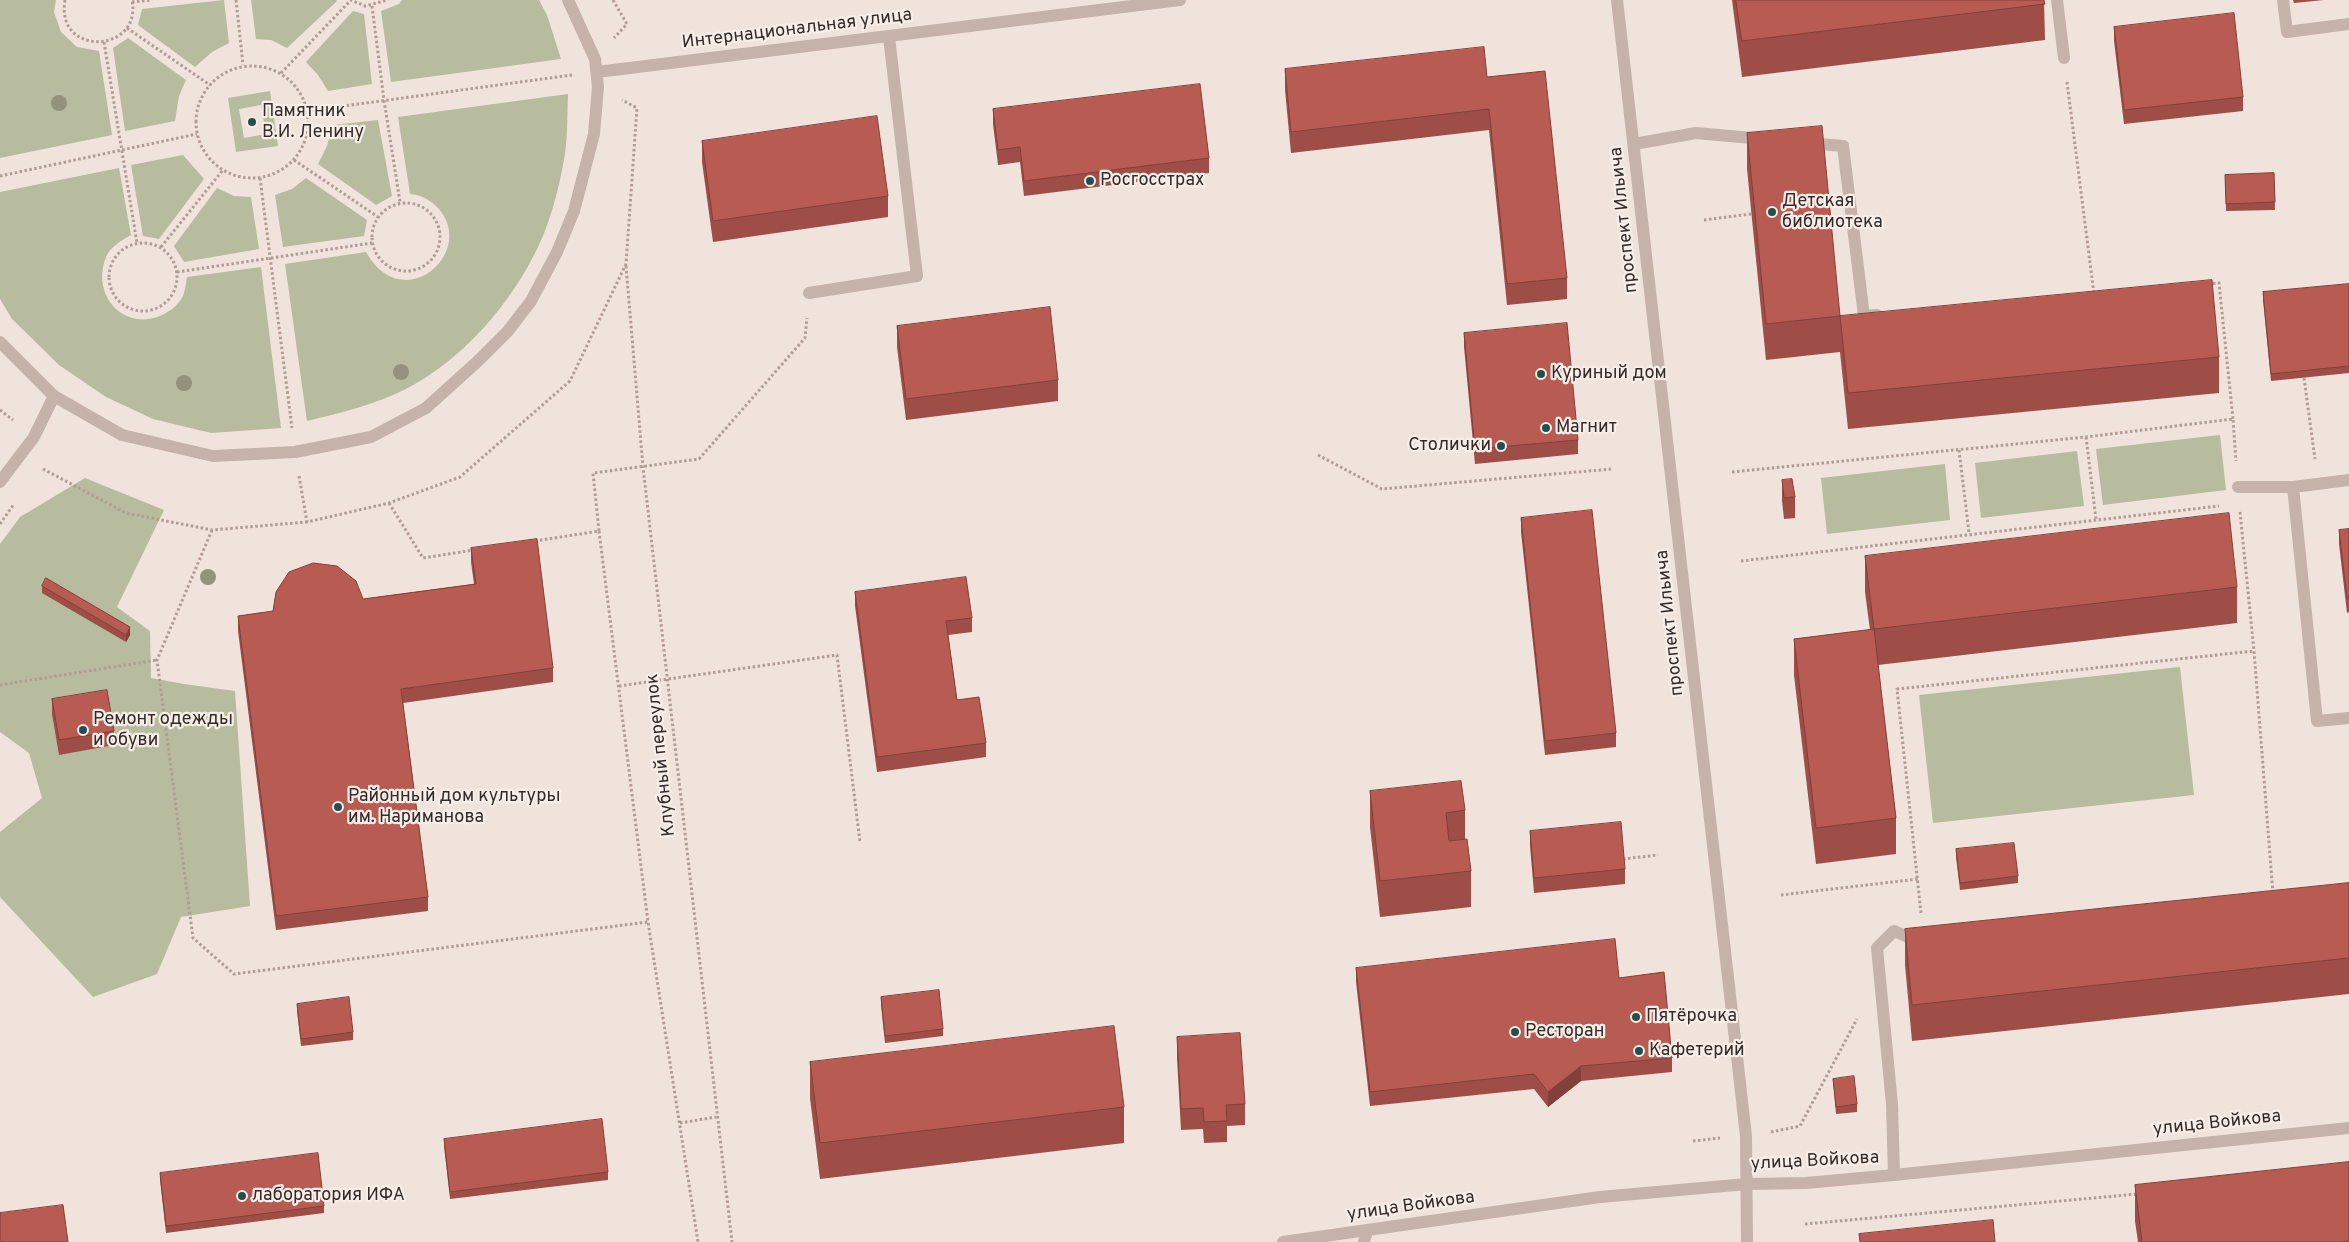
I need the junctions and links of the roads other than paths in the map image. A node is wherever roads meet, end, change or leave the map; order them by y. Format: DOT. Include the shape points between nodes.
graph roads {
  1 [pos="568,0"];
  2 [pos="1180,0"];
  3 [pos="1617,0"];
  4 [pos="2057,0"];
  5 [pos="2283,0"];
  6 [pos="2349,24"];
  7 [pos="889,37"];
  8 [pos="2064,58"];
  9 [pos="596,65"];
  10 [pos="1774,140"];
  11 [pos="1794,142"];
  12 [pos="1634,144"];
  13 [pos="809,293"];
  14 [pos="1892,313"];
  15 [pos="0,342"];
  16 [pos="54,396"];
  17 [pos="2349,480"];
  18 [pos="0,482"];
  19 [pos="2293,486"];
  20 [pos="2238,487"];
  21 [pos="2349,718"];
  22 [pos="1929,944"];
  23 [pos="2349,1128"];
  24 [pos="1894,1175"];
  25 [pos="1747,1184"];
  26 [pos="1365,1236"];
  27 [pos="1284,1242"];
  28 [pos="1747,1242"];
  1 -- 9 [label="street"];
  2 -- 7 [label="street, Интернациональная улица"];
  3 -- 12 [label="street, проспект Ильича"];
  4 -- 8 [label="street"];
  5 -- 6 [label="street" via="2287,32"];
  7 -- 9 [label="street, Интернациональная улица"];
  7 -- 13 [label="street" via="917,276"];
  9 -- 16 [label="street" via="598,87 594,134 574,211 557,252 531,301 508,331 426,408 371,437 296,452 213,456 122,435"];
  10 -- 12 [label="street" via="1696,133"];
  11 -- 14 [label="street" via="1843,146 1864,316"];
  12 -- 25 [label="street, проспект Ильича" via="1746,1136"];
  15 -- 16 [label="street"];
  16 -- 18 [label="street" via="34,437"];
  17 -- 19 [label="street"];
  19 -- 20 [label="street"];
  19 -- 21 [label="street" via="2317,721"];
  22 -- 24 [label="street" via="1894,931 1877,948 1892,1104"];
  23 -- 24 [label="street, улица Войкова"];
  24 -- 25 [label="street, улица Войкова" via="1806,1183"];
  25 -- 26 [label="street, улица Войкова" via="1600,1197"];
  25 -- 28 [label="street, проспект Ильича"];
  26 -- 27 [label="street, улица Войкова"];
}
